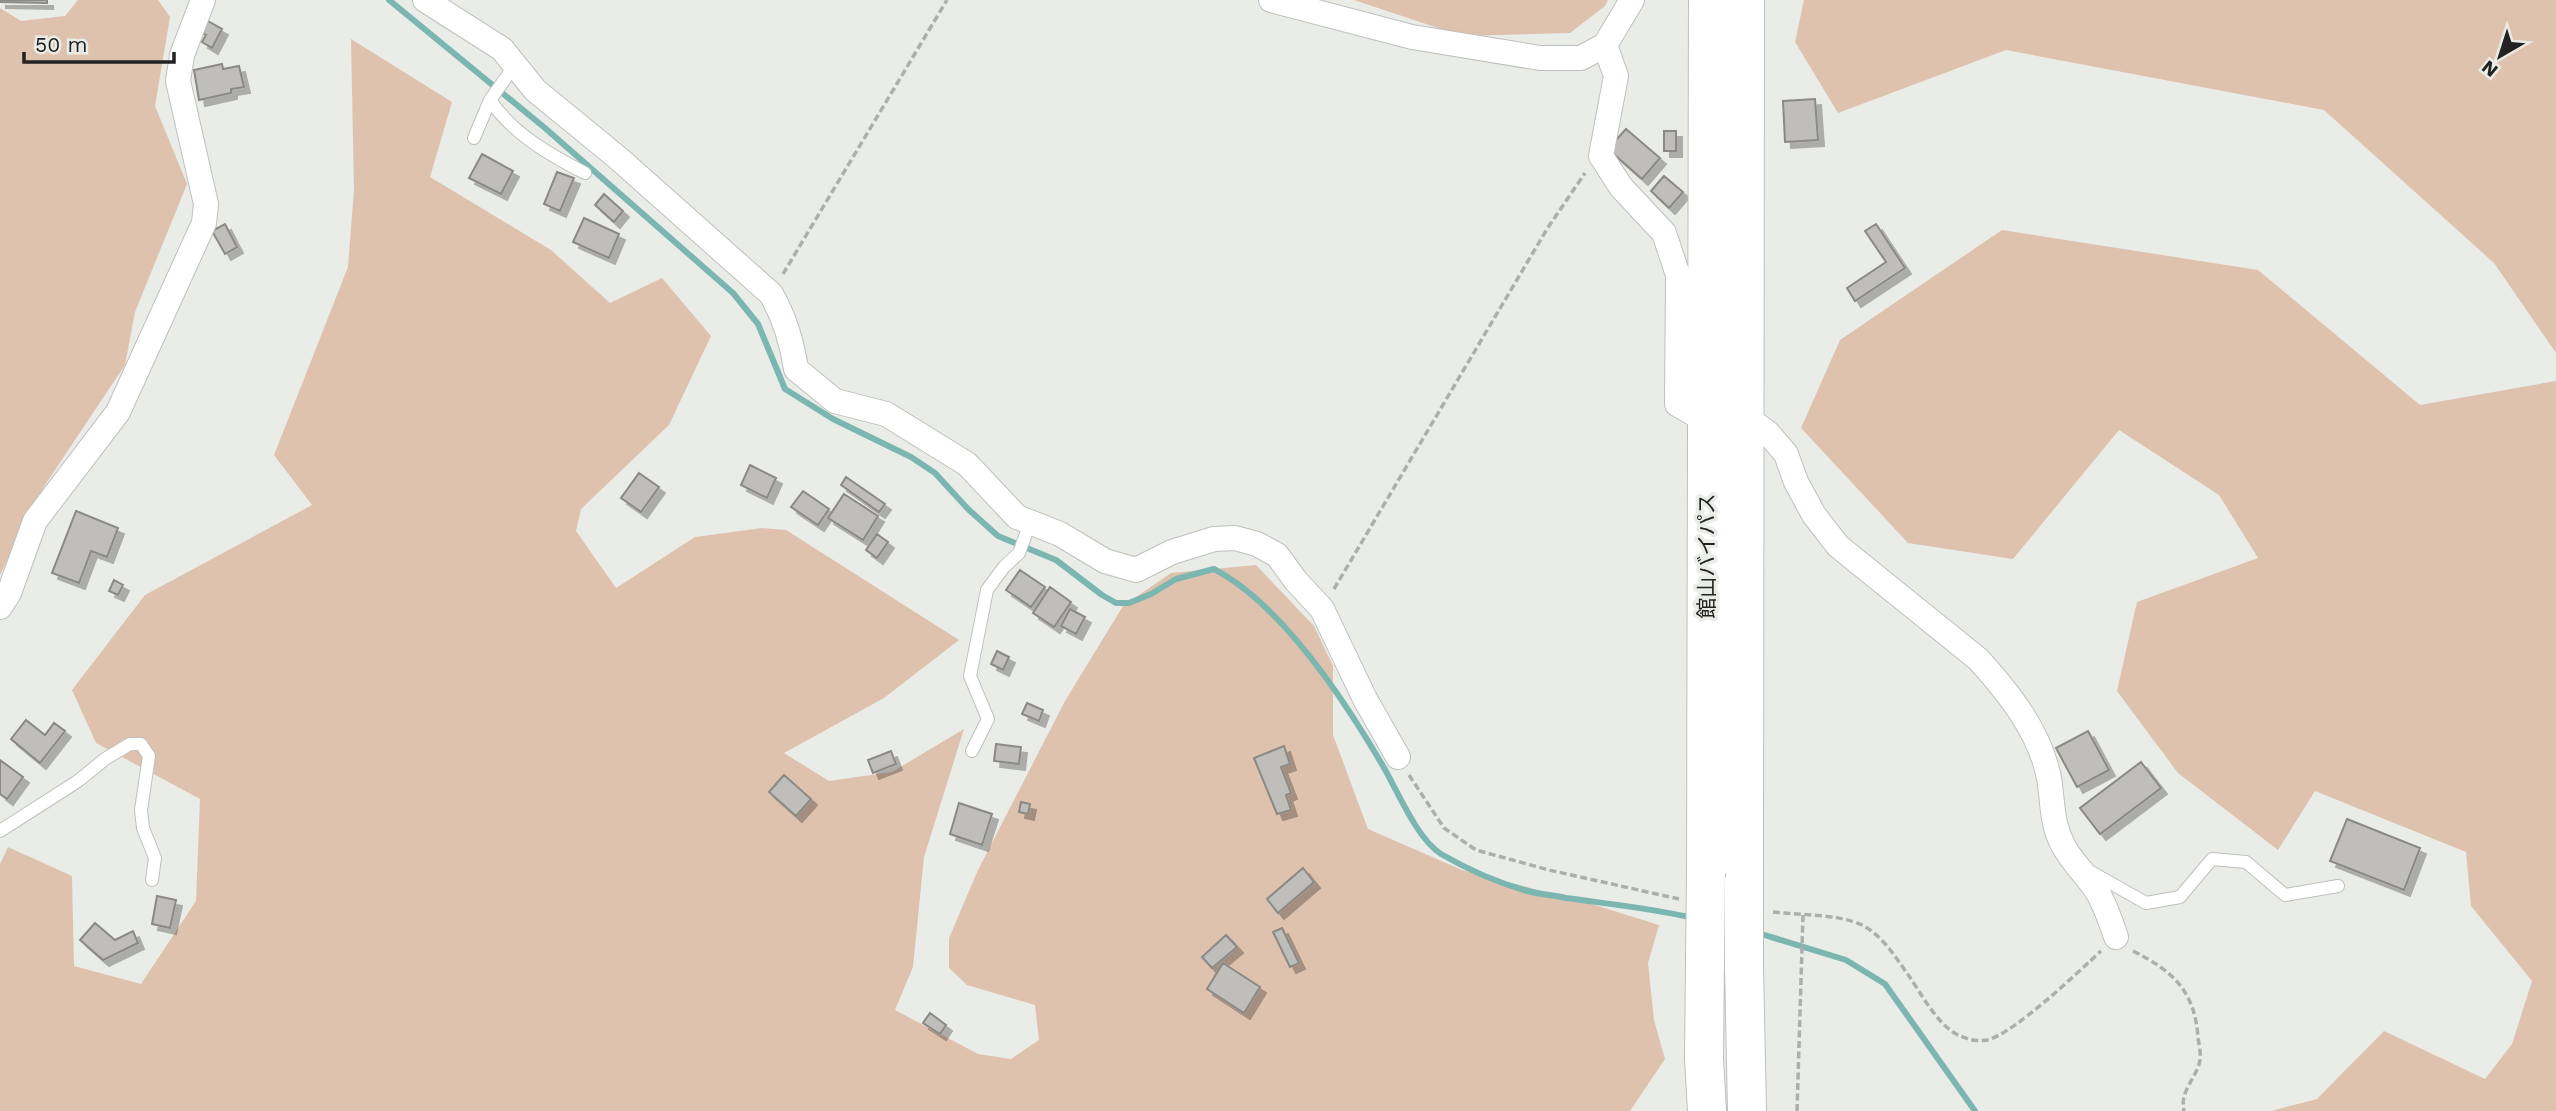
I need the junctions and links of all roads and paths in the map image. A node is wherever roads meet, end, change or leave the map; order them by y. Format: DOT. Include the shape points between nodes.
graph roads {
  1 [pos="203,0"];
  2 [pos="425,0"];
  3 [pos="947,0"];
  4 [pos="1271,0"];
  5 [pos="1632,0"];
  6 [pos="1708,0"];
  7 [pos="1745,0"];
  8 [pos="1605,45"];
  9 [pos="510,71"];
  10 [pos="492,97"];
  11 [pos="474,138"];
  12 [pos="1601,156"];
  13 [pos="585,173"];
  14 [pos="771,295"];
  15 [pos="1708,422"];
  16 [pos="1746,424"];
  17 [pos="1030,528"];
  18 [pos="0,607"];
  19 [pos="1322,609"];
  20 [pos="972,751"];
  21 [pos="1398,757"];
  22 [pos="0,831"];
  23 [pos="2075,863"];
  24 [pos="152,880"];
  25 [pos="1693,886"];
  26 [pos="2338,886"];
  27 [pos="1771,912"];
  28 [pos="1803,915"];
  29 [pos="2116,937"];
  30 [pos="1707,1111"];
  31 [pos="1747,1111"];
  32 [pos="1797,1111"];
  33 [pos="2184,1111"];
  1 -- 18 [label="street" via="182,55 178,81 206,204 204,223 118,412 35,521"];
  2 -- 9 [label="street" via="502,50"];
  3 -- 14 [label="path"];
  4 -- 8 [label="street" via="1412,37 1539,58 1581,58"];
  5 -- 8 [label="street"];
  6 -- 15 [label="highway, 館山バイパス"];
  7 -- 16 [label="highway, 館山バイパス"];
  8 -- 12 [label="street" via="1616,76"];
  9 -- 10 [label="lane"];
  9 -- 14 [label="street" via="618,158"];
  10 -- 11 [label="lane"];
  10 -- 13 [label="lane" via="523,135"];
  12 -- 15 [label="street" via="1621,187 1664,233 1678,275 1677,404"];
  12 -- 19 [label="path" via="1547,229"];
  14 -- 17 [label="street" via="792,342 796,369 835,401 886,414 967,464"];
  15 -- 16 [label="street"];
  15 -- 25 [label="highway, 館山バイパス"];
  16 -- 23 [label="street" via="1768,433 1786,454 1814,515 1838,546 1978,659 1997,680 2037,741 2049,778 2052,814"];
  16 -- 31 [label="highway, 館山バイパス, bridge"];
  17 -- 19 [label="street" via="1060,534 1105,561 1136,570 1214,539 1258,544 1278,555"];
  17 -- 20 [label="lane" via="1019,553 987,590 970,676 988,719"];
  19 -- 21 [label="street"];
  21 -- 25 [label="path" via="1444,828 1476,850 1549,870"];
  22 -- 24 [label="lane" via="113,754 130,744 141,744 149,756 141,810 155,858"];
  23 -- 26 [label="lane" via="2146,903 2180,897 2212,859 2246,862 2285,895"];
  23 -- 29 [label="street" via="2097,890"];
  25 -- 30 [label="highway, 館山バイパス, bridge" via="1705,962"];
  27 -- 28 [label="path"];
  28 -- 29 [label="path" via="1864,926 1888,947 1941,1021 1970,1040 1987,1040 2024,1018"];
  28 -- 32 [label="path"];
  29 -- 33 [label="path" via="2167,970 2191,999 2200,1060 2186,1089"];
}
